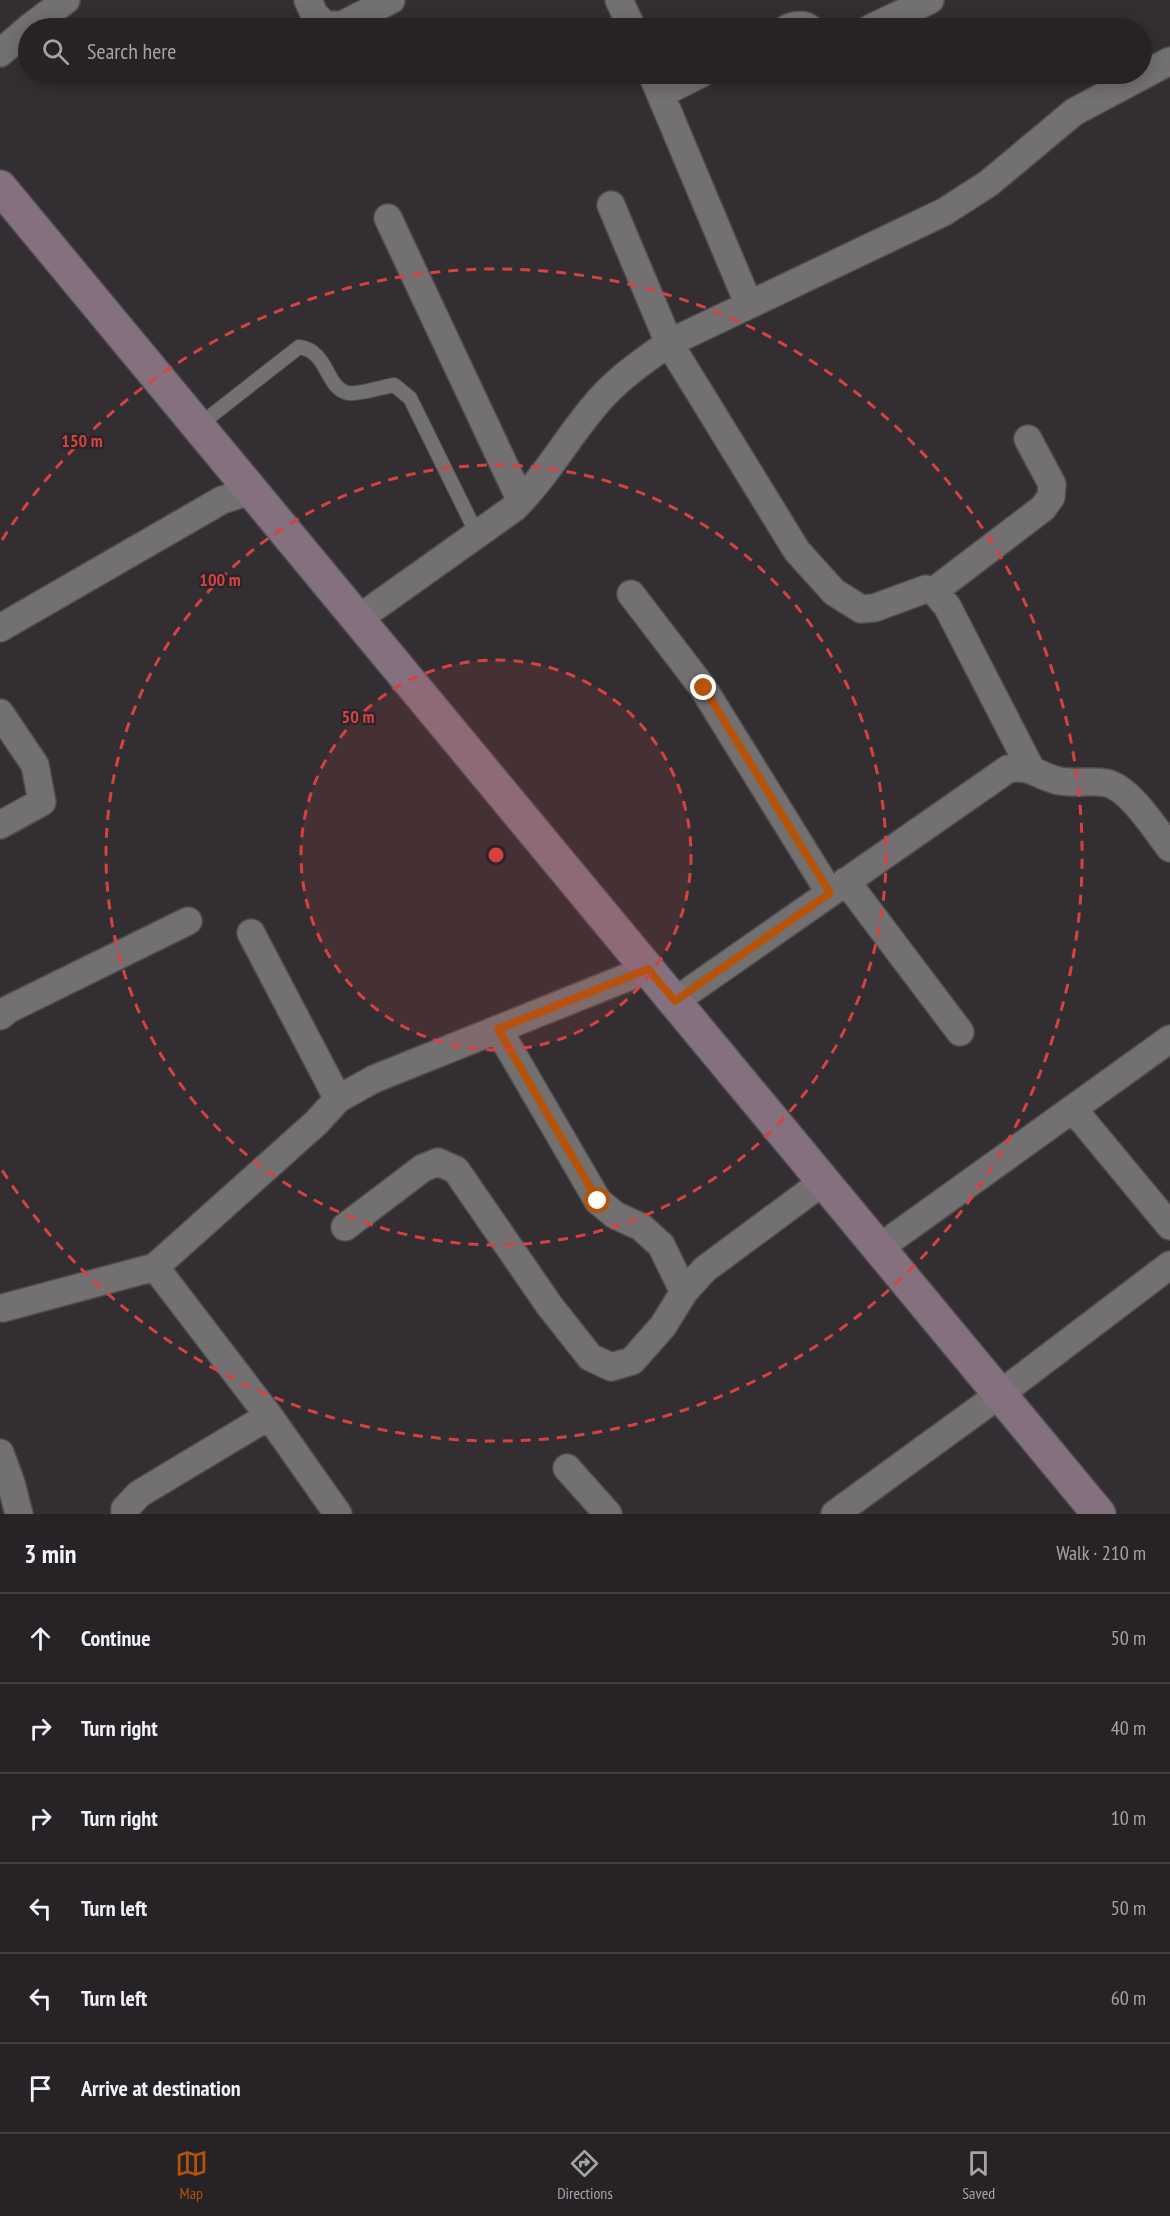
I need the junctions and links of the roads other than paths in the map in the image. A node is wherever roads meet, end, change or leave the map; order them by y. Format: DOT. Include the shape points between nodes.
graph roads {
  1 [pos="66,0"];
  2 [pos="308,0"];
  3 [pos="391,0"];
  4 [pos="619,0"];
  5 [pos="930,0"];
  6 [pos="43,18"];
  7 [pos="317,18"];
  8 [pos="356,18"];
  9 [pos="627,18"];
  10 [pos="892,18"];
  11 [pos="18,38"];
  12 [pos="0,53"];
  13 [pos="1170,61"];
  14 [pos="1152,71"];
  15 [pos="657,84"];
  16 [pos="1127,84"];
  17 [pos="0,187"];
  18 [pos="612,205"];
  19 [pos="388,218"];
  20 [pos="749,305"];
  21 [pos="669,343"];
  22 [pos="198,426"];
  23 [pos="1028,440"];
  24 [pos="251,491"];
  25 [pos="521,501"];
  26 [pos="477,534"];
  27 [pos="934,591"];
  28 [pos="631,594"];
  29 [pos="358,619"];
  30 [pos="0,628"];
  31 [pos="0,712"];
  32 [pos="1032,769"];
  33 [pos="0,825"];
  34 [pos="1170,848"];
  35 [pos="838,887"];
  36 [pos="188,921"];
  37 [pos="250,933"];
  38 [pos="648,969"];
  39 [pos="675,1001"];
  40 [pos="0,1016"];
  41 [pos="498,1029"];
  42 [pos="960,1032"];
  43 [pos="1170,1039"];
  44 [pos="338,1099"];
  45 [pos="1073,1109"];
  46 [pos="824,1181"];
  47 [pos="1170,1226"];
  48 [pos="345,1227"];
  49 [pos="879,1248"];
  50 [pos="1170,1265"];
  51 [pos="155,1267"];
  52 [pos="684,1292"];
  53 [pos="1,1308"];
  54 [pos="1000,1394"];
  55 [pos="269,1416"];
  56 [pos="0,1453"];
  57 [pos="567,1468"];
  58 [pos="19,1514"];
  59 [pos="125,1514"];
  60 [pos="338,1514"];
  61 [pos="609,1514"];
  62 [pos="835,1514"];
  63 [pos="1099,1514"];
  1 -- 6 [label="street"];
  2 -- 7 [label="street"];
  3 -- 8 [label="street"];
  4 -- 9 [label="street"];
  5 -- 10 [label="street"];
  11 -- 12 [label="street"];
  13 -- 14 [label="street"];
  15 -- 20 [label="street"];
  16 -- 20 [label="street" via="1074,112 989,183 944,212"];
  17 -- 22 [label="street"];
  18 -- 21 [label="street"];
  19 -- 25 [label="street"];
  20 -- 21 [label="street"];
  21 -- 25 [label="street" via="628,372 603,396"];
  21 -- 27 [label="street" via="797,551 834,592 861,609 926,589"];
  22 -- 24 [label="street"];
  22 -- 26 [label="lane" via="299,347 309,348 345,393 394,385 410,398"];
  23 -- 27 [label="street" via="1052,484 1051,497 1043,508"];
  24 -- 29 [label="street"];
  24 -- 30 [label="street" via="222,500"];
  25 -- 26 [label="street"];
  26 -- 29 [label="street"];
  27 -- 32 [label="street" via="947,606"];
  28 -- 35 [label="street" via="704,688"];
  29 -- 38 [label="street"];
  31 -- 33 [label="street" via="35,765 42,802"];
  32 -- 34 [label="street" via="1059,781 1117,787"];
  32 -- 35 [label="street" via="1008,769"];
  35 -- 39 [label="street"];
  35 -- 42 [label="street"];
  36 -- 40 [label="street"];
  37 -- 44 [label="street"];
  38 -- 39 [label="street"];
  38 -- 41 [label="street"];
  39 -- 46 [label="street"];
  41 -- 44 [label="street" via="374,1079"];
  41 -- 52 [label="street" via="598,1201 615,1215 641,1227 661,1245"];
  43 -- 45 [label="street"];
  44 -- 51 [label="street"];
  45 -- 47 [label="street"];
  45 -- 49 [label="street"];
  46 -- 49 [label="street"];
  46 -- 52 [label="street" via="705,1269"];
  48 -- 52 [label="street" via="423,1168 438,1162 456,1170 549,1305 590,1357 611,1368 632,1361 663,1326"];
  49 -- 54 [label="street"];
  50 -- 54 [label="street"];
  51 -- 53 [label="street"];
  51 -- 55 [label="street"];
  54 -- 62 [label="street"];
  54 -- 63 [label="street"];
  55 -- 59 [label="street" via="139,1494"];
  55 -- 60 [label="street"];
  56 -- 58 [label="street"];
  57 -- 61 [label="street"];
}
